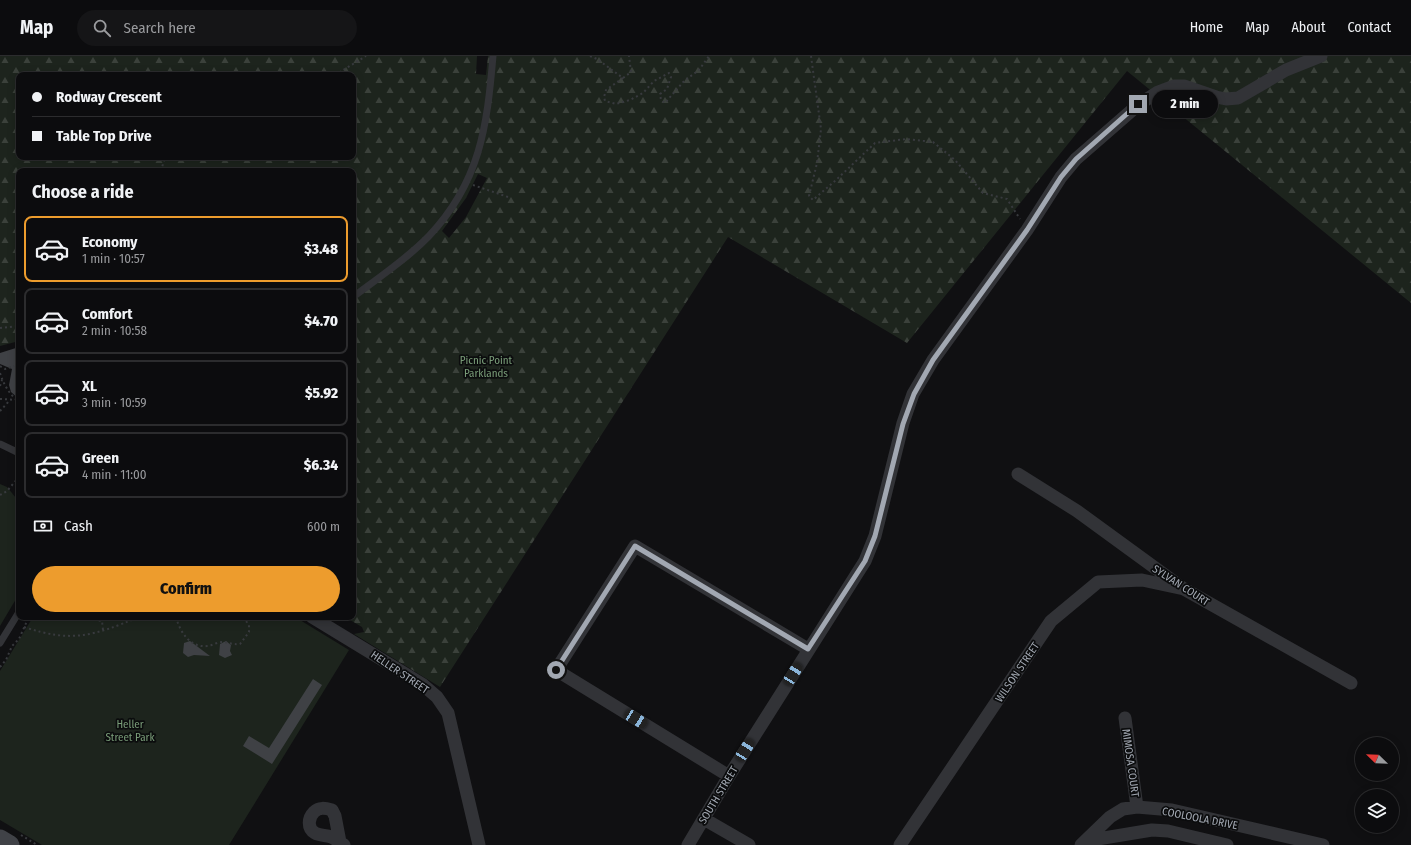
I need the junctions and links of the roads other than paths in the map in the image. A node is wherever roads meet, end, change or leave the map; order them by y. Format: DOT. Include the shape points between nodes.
graph roads {
  1 [pos="493,56"];
  2 [pos="1321,56"];
  3 [pos="356,295"];
  4 [pos="0,444"];
  5 [pos="16,452"];
  6 [pos="1018,474"];
  7 [pos="1184,589"];
  8 [pos="16,617"];
  9 [pos="317,620"];
  10 [pos="0,643"];
  11 [pos="808,649"];
  12 [pos="1351,683"];
  13 [pos="1124,718"];
  14 [pos="729,776"];
  15 [pos="1136,807"];
  16 [pos="704,819"];
  17 [pos="0,839"];
  18 [pos="1084,843"];
  19 [pos="10,845"];
  20 [pos="479,845"];
  21 [pos="688,845"];
  22 [pos="749,845"];
  23 [pos="900,845"];
  24 [pos="1227,845"];
  25 [pos="1323,845"];
  1 -- 3 [label="lane" via="482,140 467,183 428,237"];
  2 -- 11 [label="street, SOUTH STREET" via="1286,70 1238,98 1216,97 1184,86 1174,86 1158,92 1138,104 1076,159 933,360 914,394 903,424 875,536 865,561"];
  4 -- 5 [label="lane"];
  6 -- 7 [label="street, SYLVAN COURT" via="1078,512"];
  7 -- 12 [label="street, SYLVAN COURT"];
  7 -- 23 [label="street, WILSON STREET" via="1142,580 1098,582 1051,622"];
  8 -- 10 [label="lane"];
  9 -- 20 [label="street, HELLER STREET" via="422,684 437,697 448,713"];
  11 -- 14 [label="street, SOUTH STREET"];
  11 -- 14 [label="street" via="635,546 556,670"];
  13 -- 15 [label="street, MIMOSA COURT"];
  14 -- 16 [label="street, SOUTH STREET"];
  15 -- 18 [label="street, COOLOOLA DRIVE" via="1123,809 1110,817"];
  15 -- 25 [label="street, COOLOOLA DRIVE" via="1172,810"];
  16 -- 21 [label="street, SOUTH STREET"];
  16 -- 22 [label="street"];
  17 -- 19 [label="street"];
  18 -- 24 [label="street, COOLOOLA DRIVE" via="1152,830 1168,831"];
}
